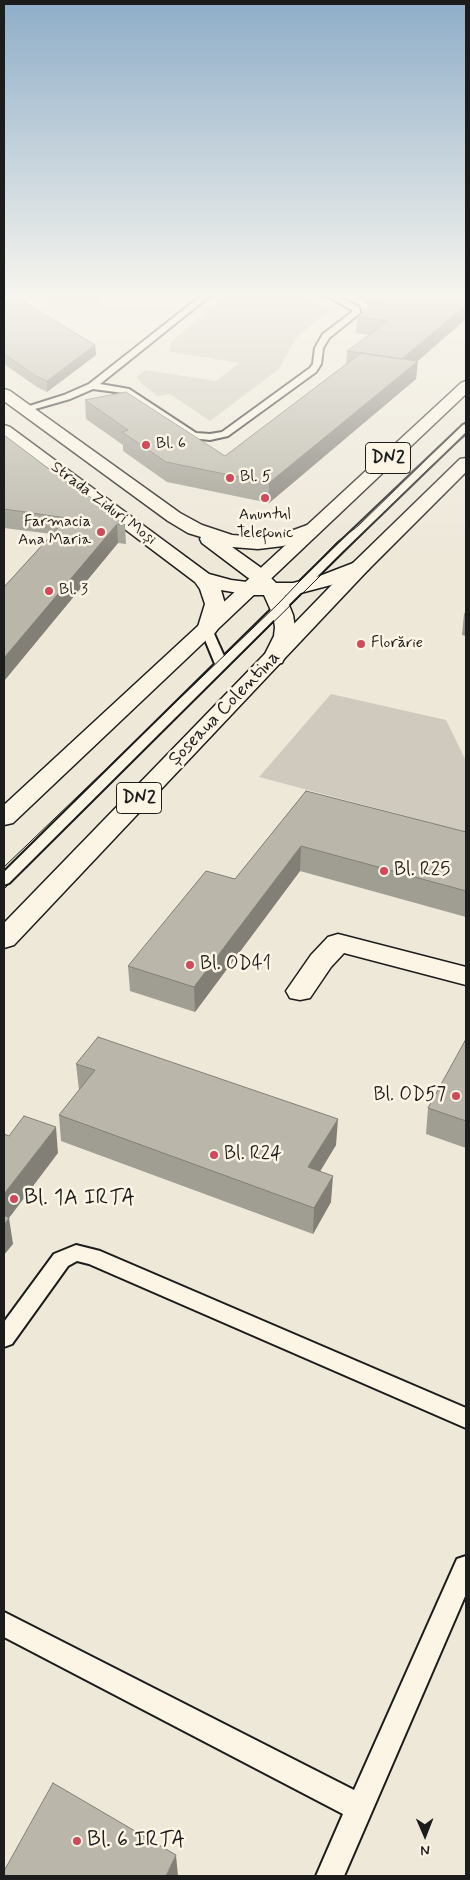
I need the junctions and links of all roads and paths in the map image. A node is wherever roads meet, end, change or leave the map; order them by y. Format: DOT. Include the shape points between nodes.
graph roads {
  1 [pos="96,383"];
  2 [pos="295,383"];
  3 [pos="92,386"];
  4 [pos="466,386"];
  5 [pos="4,394"];
  6 [pos="25,409"];
  7 [pos="466,428"];
  8 [pos="4,430"];
  9 [pos="466,463"];
  10 [pos="195,530"];
  11 [pos="310,530"];
  12 [pos="361,566"];
  13 [pos="202,578"];
  14 [pos="302,588"];
  15 [pos="266,591"];
  16 [pos="207,630"];
  17 [pos="274,658"];
  18 [pos="222,666"];
  19 [pos="4,818"];
  20 [pos="4,880"];
  21 [pos="4,938"];
  22 [pos="466,976"];
  23 [pos="300,991"];
  24 [pos="4,1338"];
  25 [pos="466,1418"];
  26 [pos="466,1568"];
  27 [pos="4,1624"];
  28 [pos="360,1808"];
  29 [pos="330,1876"];
  1 -- 3 [label="lane"];
  2 -- 3 [label="lane" via="225,434 210,437 194,436 126,391"];
  3 -- 6 [label="lane" via="68,397"];
  4 -- 11 [label="main road, DN2"];
  5 -- 6 [label="main road, Strada Ziduri Moși"];
  6 -- 10 [label="main road, Strada Ziduri Moși"];
  7 -- 14 [label="lane"];
  8 -- 13 [label="main road, Strada Ziduri Moși"];
  9 -- 12 [label="main road, Șoseaua Colentina / DN2"];
  10 -- 11 [label="main road, Strada Ziduri Moși" via="230,540 258,543 283,540"];
  10 -- 15 [label="main road, Strada Ziduri Moși"];
  11 -- 15 [label="main road, DN2"];
  12 -- 14 [label="main road, Șoseaua Colentina"];
  12 -- 17 [label="main road, Șoseaua Colentina / DN2"];
  13 -- 15 [label="main road, Șoseaua Colentina"];
  13 -- 16 [label="main road" via="216,604"];
  14 -- 15 [label="main road, Șoseaua Colentina"];
  15 -- 16 [label="main road, DN2"];
  15 -- 17 [label="main road" via="285,627"];
  15 -- 18 [label="lane"];
  16 -- 18 [label="lane"];
  16 -- 19 [label="main road, DN2"];
  17 -- 21 [label="main road, Șoseaua Colentina / DN2"];
  18 -- 20 [label="lane"];
  22 -- 23 [label="main road" via="338,943"];
  24 -- 25 [label="lane" via="60,1260 76,1253 93,1257"];
  26 -- 28 [label="lane"];
  27 -- 28 [label="lane"];
  28 -- 29 [label="lane"];
}
